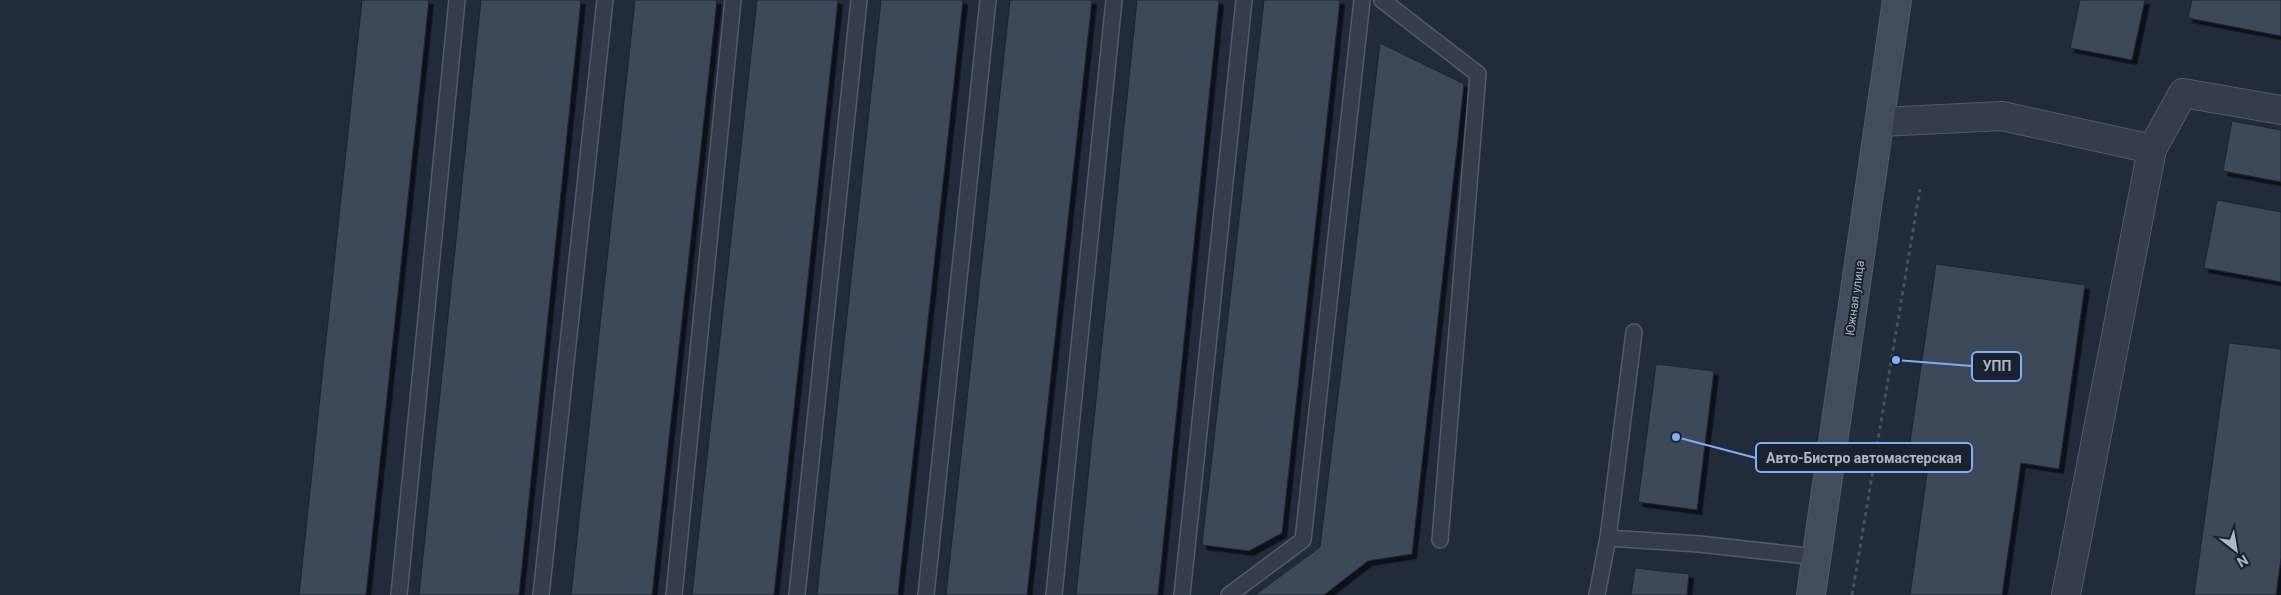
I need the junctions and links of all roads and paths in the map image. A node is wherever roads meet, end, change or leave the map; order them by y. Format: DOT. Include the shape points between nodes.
graph roads {
  1 [pos="457,0"];
  2 [pos="605,0"];
  3 [pos="733,0"];
  4 [pos="859,0"];
  5 [pos="988,0"];
  6 [pos="1114,0"];
  7 [pos="1244,0"];
  8 [pos="1362,0"];
  9 [pos="1382,0"];
  10 [pos="1897,0"];
  11 [pos="2281,110"];
  12 [pos="1881,122"];
  13 [pos="2152,149"];
  14 [pos="1920,189"];
  15 [pos="1634,332"];
  16 [pos="1608,538"];
  17 [pos="1440,540"];
  18 [pos="1817,557"];
  19 [pos="399,595"];
  20 [pos="541,595"];
  21 [pos="674,595"];
  22 [pos="796,595"];
  23 [pos="926,595"];
  24 [pos="1054,595"];
  25 [pos="1182,595"];
  26 [pos="1229,595"];
  27 [pos="1596,595"];
  28 [pos="1811,595"];
  29 [pos="1852,595"];
  30 [pos="2066,595"];
  1 -- 19 [label="lane"];
  2 -- 20 [label="lane"];
  3 -- 21 [label="lane"];
  4 -- 22 [label="lane"];
  5 -- 23 [label="lane"];
  6 -- 24 [label="lane"];
  7 -- 25 [label="lane"];
  8 -- 26 [label="lane" via="1303,540"];
  9 -- 17 [label="lane" via="1478,74"];
  10 -- 12 [label="main road, Южная улица"];
  11 -- 13 [label="street" via="2183,93"];
  12 -- 13 [label="street" via="2002,116"];
  12 -- 18 [label="main road, Южная улица"];
  13 -- 30 [label="street"];
  14 -- 29 [label="path"];
  15 -- 16 [label="lane"];
  16 -- 18 [label="lane"];
  16 -- 27 [label="lane"];
  18 -- 28 [label="main road, Южная улица"];
}
